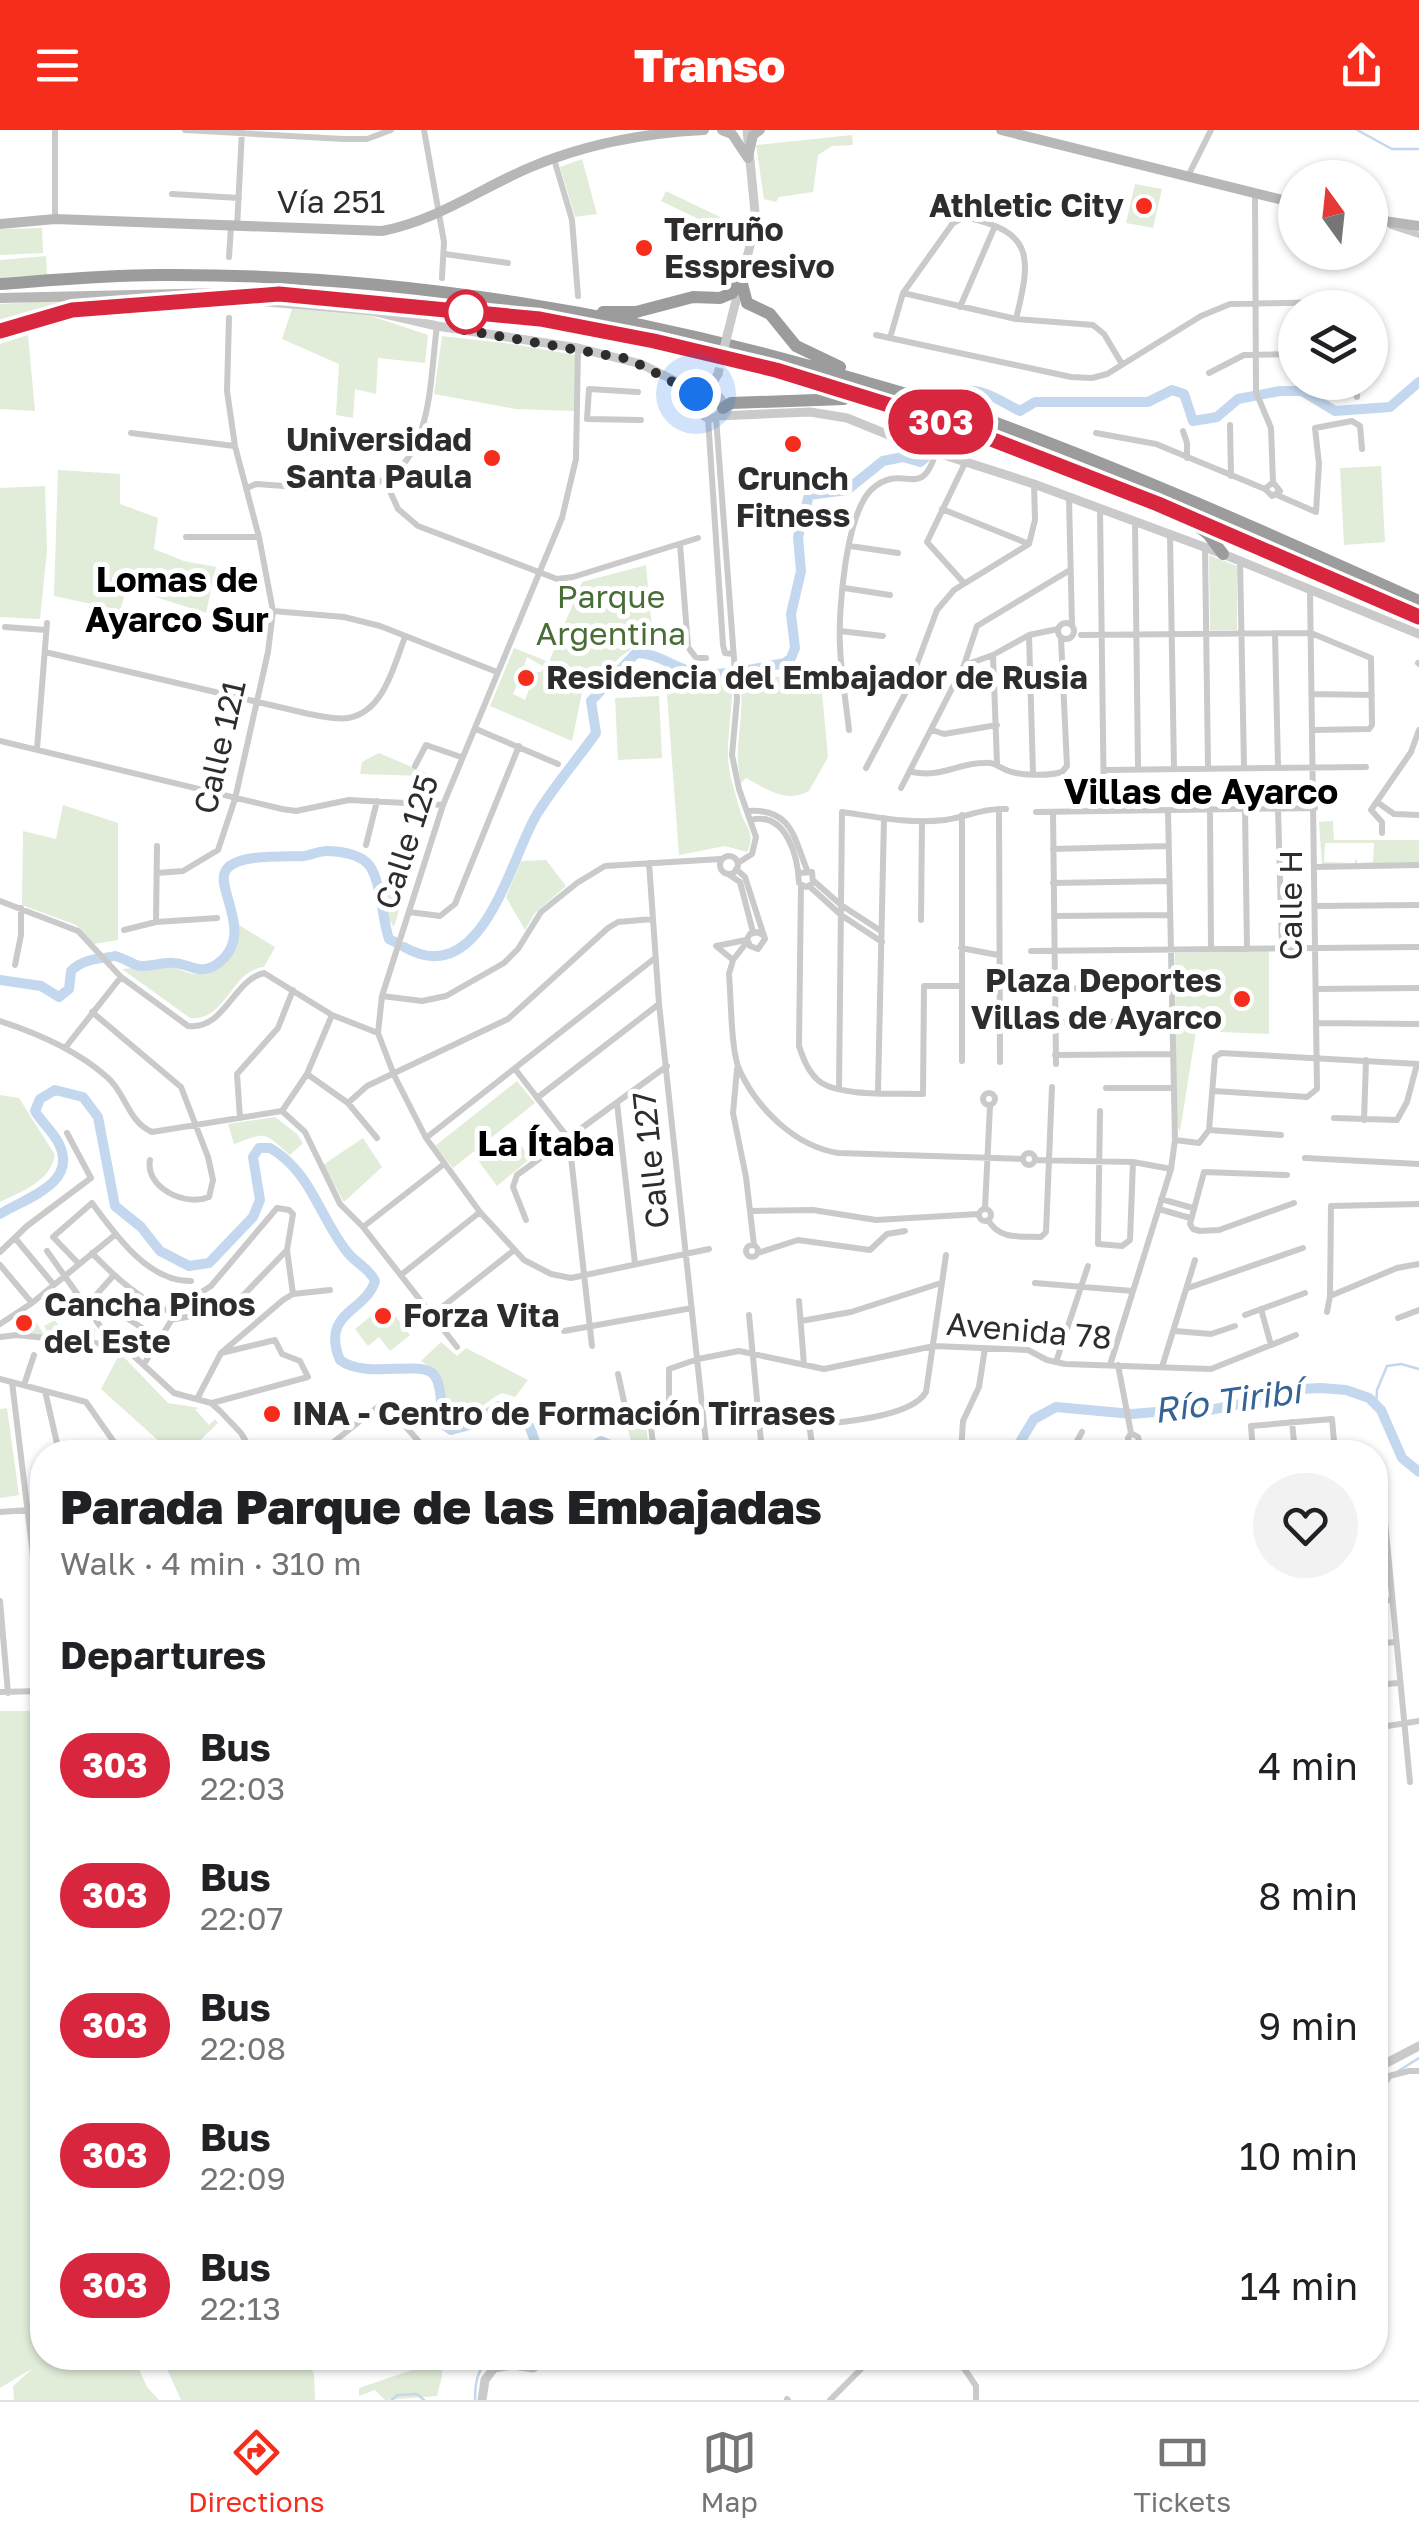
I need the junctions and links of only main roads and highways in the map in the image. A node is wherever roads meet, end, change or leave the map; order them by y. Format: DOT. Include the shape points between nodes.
graph roads {
  1 [pos="704,130"];
  2 [pos="722,130"];
  3 [pos="760,130"];
  4 [pos="1001,130"];
  5 [pos="659,131"];
  6 [pos="1278,199"];
  7 [pos="1388,222"];
  8 [pos="0,224"];
  9 [pos="1419,226"];
  10 [pos="0,284"];
  11 [pos="279,294"];
  12 [pos="330,297"];
  13 [pos="0,298"];
  14 [pos="720,298"];
  15 [pos="740,305"];
  16 [pos="372,310"];
  17 [pos="574,313"];
  18 [pos="0,331"];
  19 [pos="873,384"];
  20 [pos="878,404"];
  21 [pos="720,412"];
  22 [pos="1158,504"];
  23 [pos="1223,554"];
  24 [pos="1419,602"];
  25 [pos="1419,618"];
  26 [pos="1396,624"];
  1 -- 5 [label="main road, Vía 251"];
  2 -- 3 [label="main road" via="748,158 752,135"];
  4 -- 6 [label="main road"];
  5 -- 8 [label="main road, Vía 251" via="532,167 398,228 54,219"];
  7 -- 9 [label="main road"];
  10 -- 17 [label="highway" via="157,275 272,278"];
  11 -- 12 [label="highway"];
  11 -- 13 [label="main road"];
  11 -- 18 [label="highway" via="72,310"];
  12 -- 16 [label="highway"];
  12 -- 20 [label="highway" via="540,319 776,370"];
  14 -- 15 [label="highway"];
  14 -- 15 [label="highway" via="741,280"];
  14 -- 17 [label="highway" via="694,297 636,312"];
  15 -- 19 [label="highway" via="770,314 796,346"];
  17 -- 19 [label="highway" via="765,353"];
  19 -- 24 [label="highway" via="1098,464"];
  20 -- 21 [label="highway" via="820,398 731,403"];
  20 -- 22 [label="highway" via="960,427"];
  22 -- 23 [label="highway" via="1208,534"];
  22 -- 25 [label="highway"];
  25 -- 26 [label="highway"];
}
